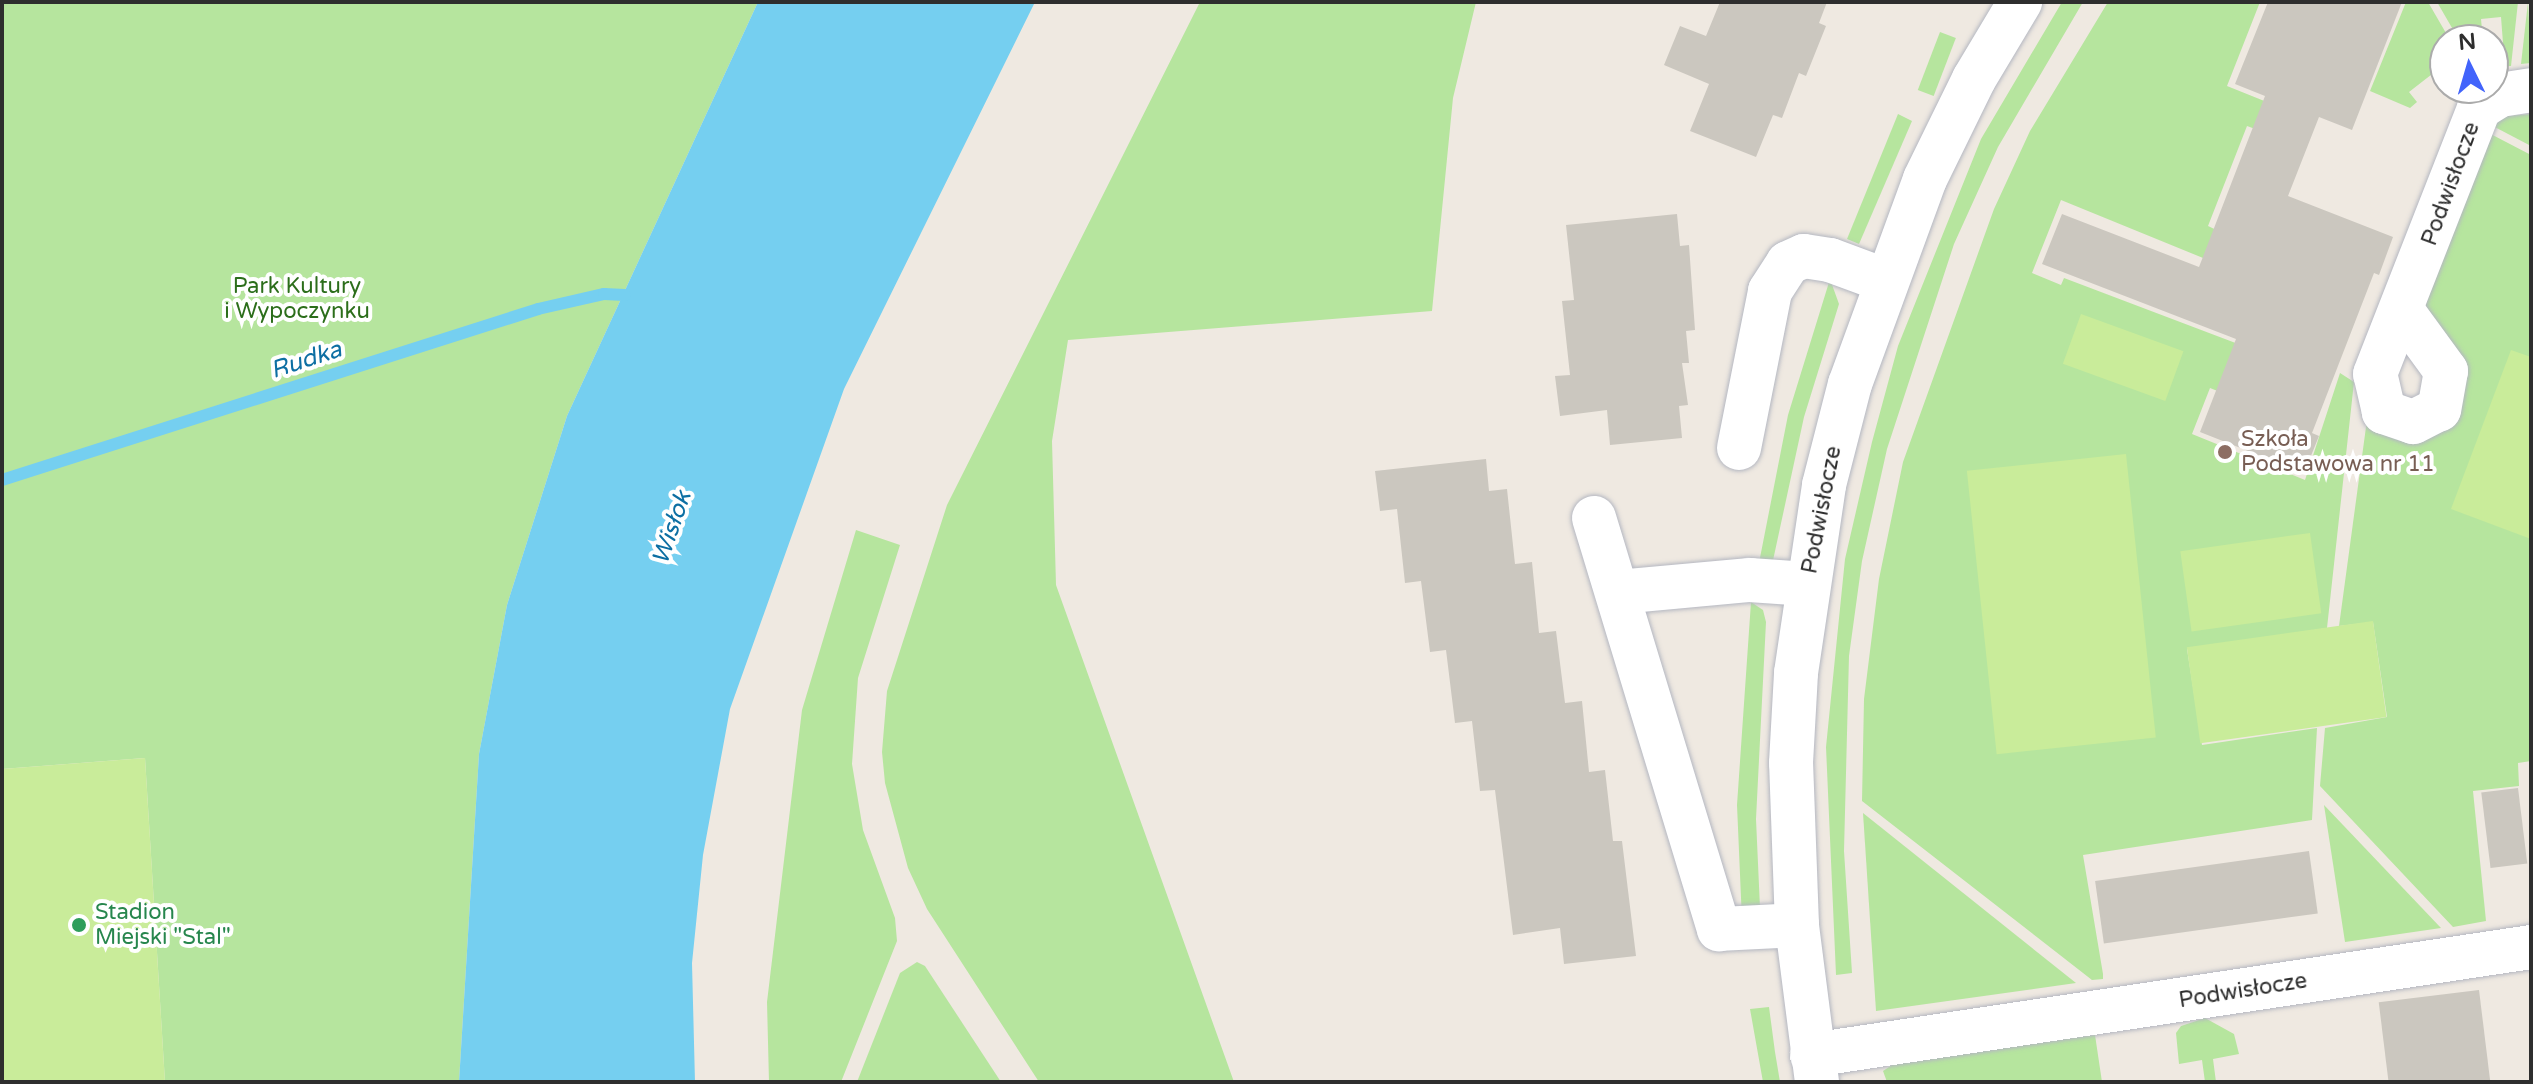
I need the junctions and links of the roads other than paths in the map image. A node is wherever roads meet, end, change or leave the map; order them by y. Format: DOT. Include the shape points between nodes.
graph roads {
  1 [pos="2020,2"];
  2 [pos="2531,90"];
  3 [pos="1884,280"];
  4 [pos="2403,312"];
  5 [pos="1739,448"];
  6 [pos="1594,518"];
  7 [pos="1807,584"];
  8 [pos="1618,592"];
  9 [pos="1797,925"];
  10 [pos="2531,947"];
  11 [pos="1814,1069"];
  1 -- 3 [label="street, Podwisłocze" via="1932,165"];
  2 -- 4 [label="street, Podwisłocze" via="2500,95 2479,108"];
  3 -- 5 [label="street" via="1830,260 1804,256 1788,263 1770,291"];
  3 -- 7 [label="street, Podwisłocze" via="1846,398"];
  6 -- 8 [label="street"];
  7 -- 8 [label="street" via="1750,580"];
  7 -- 9 [label="street, Podwisłocze" via="1791,763"];
  8 -- 9 [label="street" via="1719,929"];
  9 -- 11 [label="street, Podwisłocze"];
  10 -- 11 [label="street, Podwisłocze"];
}
